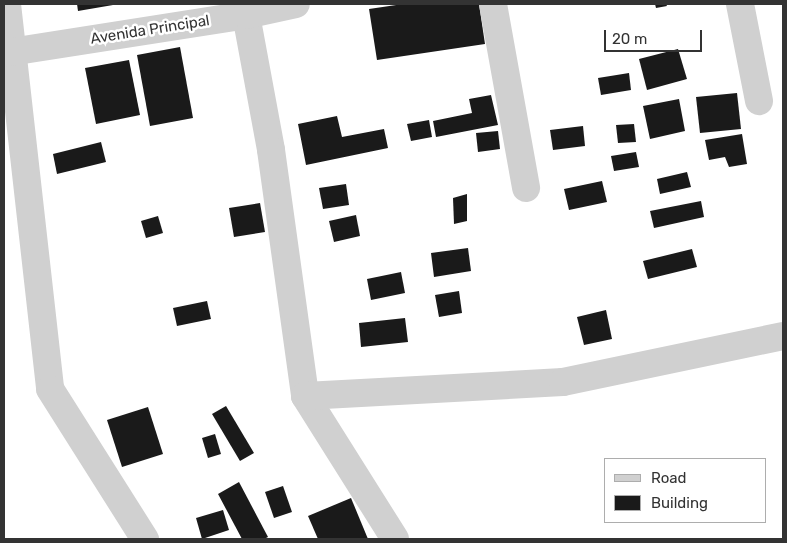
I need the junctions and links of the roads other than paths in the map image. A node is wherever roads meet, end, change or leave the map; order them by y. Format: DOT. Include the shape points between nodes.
graph roads {
  1 [pos="7,4"];
  2 [pos="296,4"];
  3 [pos="493,4"];
  4 [pos="740,4"];
  5 [pos="245,9"];
  6 [pos="8,53"];
  7 [pos="759,101"];
  8 [pos="526,188"];
  9 [pos="783,336"];
  10 [pos="305,396"];
  11 [pos="145,539"];
  12 [pos="395,539"];
  1 -- 6 [label="street"];
  2 -- 5 [label="street, Avenida Principal"];
  3 -- 8 [label="street"];
  4 -- 7 [label="street"];
  5 -- 6 [label="street, Avenida Principal"];
  5 -- 10 [label="street" via="271,150"];
  6 -- 11 [label="street" via="50,389"];
  9 -- 10 [label="street" via="563,382"];
  10 -- 12 [label="street"];
}
